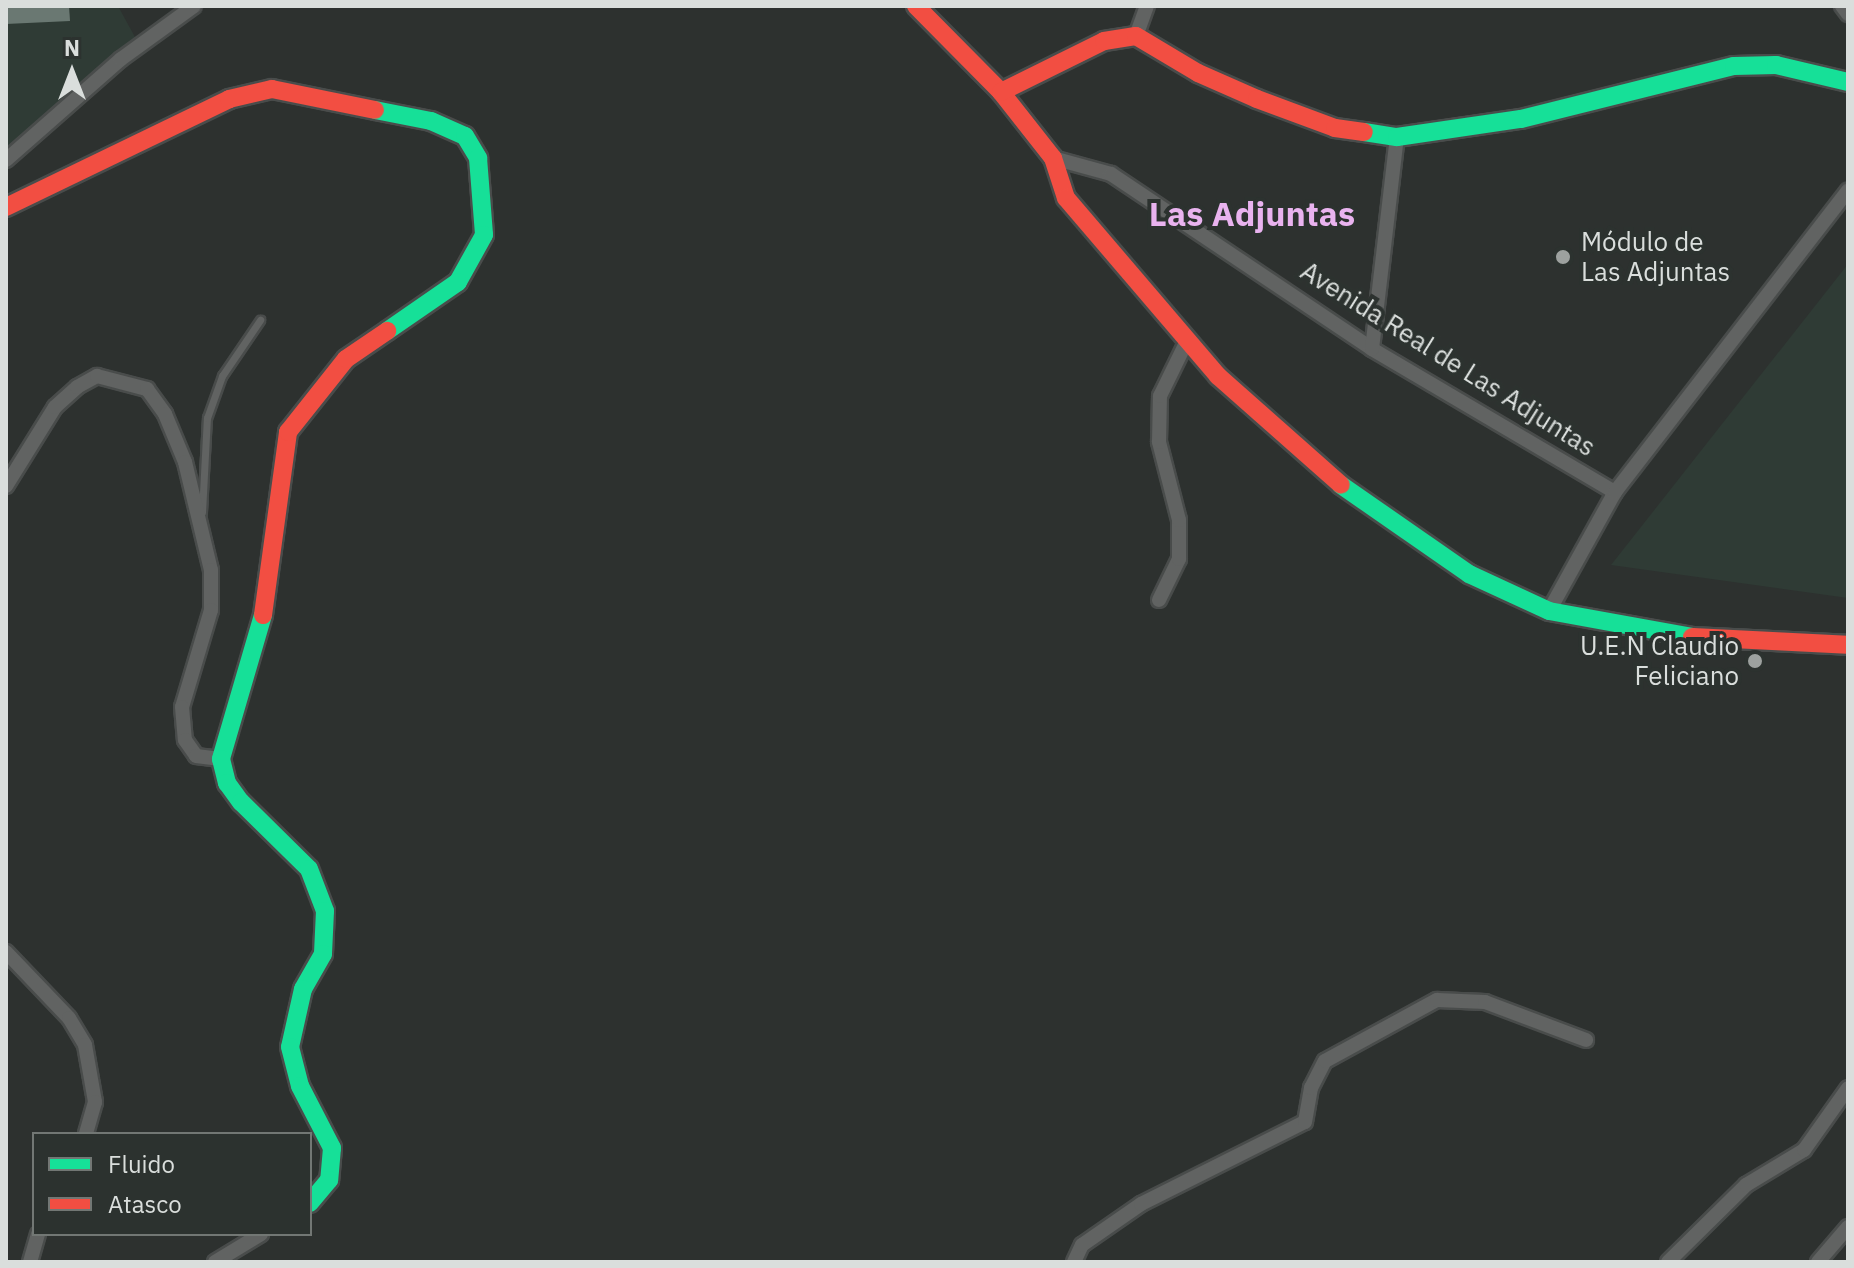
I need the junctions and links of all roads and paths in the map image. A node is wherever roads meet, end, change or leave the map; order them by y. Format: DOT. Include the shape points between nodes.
graph roads {
  1 [pos="194,6"];
  2 [pos="916,6"];
  3 [pos="1147,6"];
  4 [pos="1842,6"];
  5 [pos="1848,14"];
  6 [pos="1136,36"];
  7 [pos="1848,82"];
  8 [pos="1001,92"];
  9 [pos="1397,137"];
  10 [pos="1053,158"];
  11 [pos="6,160"];
  12 [pos="1848,190"];
  13 [pos="6,207"];
  14 [pos="260,320"];
  15 [pos="1187,341"];
  16 [pos="1372,349"];
  17 [pos="6,486"];
  18 [pos="1615,492"];
  19 [pos="201,526"];
  20 [pos="1159,600"];
  21 [pos="1549,611"];
  22 [pos="1848,645"];
  23 [pos="221,759"];
  24 [pos="6,952"];
  25 [pos="1586,1040"];
  26 [pos="1848,1089"];
  27 [pos="87,1132"];
  28 [pos="312,1201"];
  29 [pos="1848,1227"];
  30 [pos="37,1236"];
  31 [pos="258,1236"];
  32 [pos="30,1262"];
  33 [pos="215,1262"];
  34 [pos="1074,1262"];
  35 [pos="1668,1262"];
  36 [pos="1818,1262"];
  1 -- 11 [label="street" via="121,59"];
  2 -- 8 [label="street"];
  3 -- 6 [label="street"];
  4 -- 5 [label="street"];
  6 -- 8 [label="street" via="1104,41"];
  6 -- 9 [label="street" via="1198,73 1257,99 1335,128"];
  7 -- 9 [label="street" via="1776,65 1734,66 1521,119"];
  8 -- 10 [label="street"];
  9 -- 16 [label="street"];
  10 -- 15 [label="street" via="1066,198"];
  10 -- 16 [label="street, Avenida Real de Las Adjuntas" via="1111,174"];
  12 -- 18 [label="street"];
  13 -- 23 [label="street" via="229,99 263,90 337,98 431,121 458,131 472,144 485,207 484,235 470,266 458,282 346,359 288,432 264,613"];
  14 -- 19 [label="lane" via="222,376 207,418"];
  15 -- 20 [label="street" via="1160,396 1159,442 1179,520 1179,559"];
  15 -- 21 [label="street" via="1218,376 1329,476 1469,574"];
  16 -- 18 [label="street, Avenida Real de Las Adjuntas"];
  17 -- 19 [label="street" via="55,407 97,376 118,380 147,389 165,414 185,462"];
  18 -- 21 [label="street"];
  19 -- 23 [label="street" via="211,570 211,610 182,707 184,729 196,756"];
  21 -- 22 [label="street" via="1667,636"];
  23 -- 28 [label="street" via="223,775 241,802 309,869 325,911 323,954 303,989 290,1047 300,1086 332,1148 329,1180"];
  24 -- 27 [label="street" via="69,1018 85,1045 95,1102"];
  25 -- 34 [label="street" via="1485,1002 1437,1000 1325,1061 1311,1088 1305,1122 1141,1204 1082,1245"];
  26 -- 35 [label="street" via="1804,1150 1746,1185"];
  29 -- 36 [label="street"];
  30 -- 32 [label="street"];
  31 -- 33 [label="street"];
}
